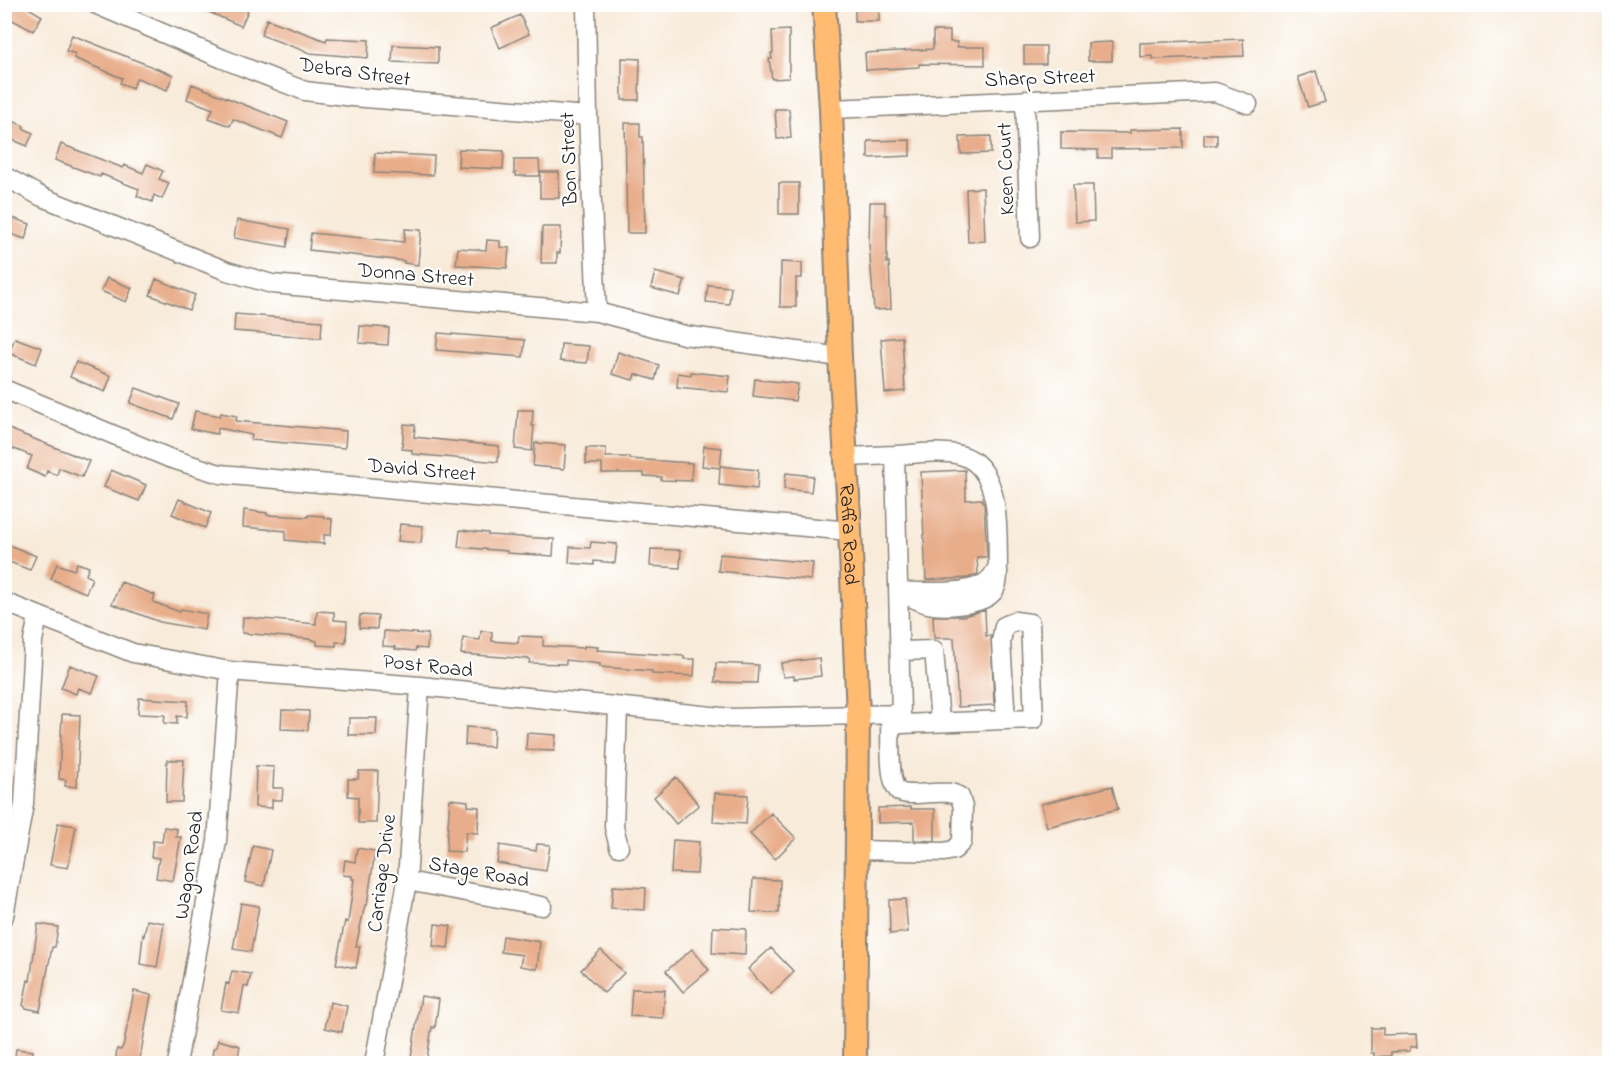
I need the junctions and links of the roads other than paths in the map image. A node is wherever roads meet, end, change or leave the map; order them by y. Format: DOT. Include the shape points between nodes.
graph roads {
  1 [pos="95,4"];
  2 [pos="586,4"];
  3 [pos="825,4"];
  4 [pos="1025,100"];
  5 [pos="1248,104"];
  6 [pos="831,110"];
  7 [pos="588,116"];
  8 [pos="4,176"];
  9 [pos="1030,238"];
  10 [pos="597,312"];
  11 [pos="840,357"];
  12 [pos="4,389"];
  13 [pos="895,454"];
  14 [pos="846,457"];
  15 [pos="850,531"];
  16 [pos="898,592"];
  17 [pos="4,602"];
  18 [pos="38,616"];
  19 [pos="900,651"];
  20 [pos="230,671"];
  21 [pos="420,686"];
  22 [pos="618,707"];
  23 [pos="896,714"];
  24 [pos="858,715"];
  25 [pos="1006,720"];
  26 [pos="940,723"];
  27 [pos="619,847"];
  28 [pos="857,850"];
  29 [pos="9,865"];
  30 [pos="407,881"];
  31 [pos="542,906"];
  32 [pos="4,916"];
  33 [pos="177,1064"];
  34 [pos="374,1064"];
  35 [pos="855,1064"];
  1 -- 7 [label="street, Debra Street" via="305,91"];
  2 -- 7 [label="street, Bon Street"];
  3 -- 6 [label="main road, Raffia Road"];
  4 -- 5 [label="street, Sharp Street" via="1215,92"];
  4 -- 6 [label="street, Sharp Street"];
  4 -- 9 [label="street, Keen Court"];
  6 -- 11 [label="main road, Raffia Road"];
  7 -- 10 [label="street, Bon Street"];
  8 -- 10 [label="street, Donna Street" via="42,197 227,271 272,284"];
  10 -- 11 [label="street, Donna Street" via="684,335"];
  11 -- 14 [label="main road, Raffia Road"];
  12 -- 15 [label="street, David Street" via="169,458 220,474"];
  13 -- 14 [label="street"];
  13 -- 16 [label="street"];
  13 -- 16 [label="street" via="962,455 976,464 995,499 998,566 994,576 981,586"];
  14 -- 15 [label="main road, Raffia Road"];
  15 -- 24 [label="main road, Raffia Road"];
  16 -- 19 [label="street"];
  17 -- 18 [label="street, Post Road"];
  18 -- 20 [label="street, Post Road" via="133,653"];
  18 -- 29 [label="street" via="33,641 24,804"];
  19 -- 23 [label="street"];
  19 -- 26 [label="street" via="934,651"];
  20 -- 21 [label="street, Post Road"];
  20 -- 33 [label="street, Wagon Road" via="217,842"];
  21 -- 22 [label="street, Post Road"];
  21 -- 30 [label="street, Carriage Drive"];
  22 -- 24 [label="street, Post Road" via="731,718"];
  22 -- 27 [label="street" via="614,827"];
  23 -- 24 [label="street, Post Road"];
  23 -- 26 [label="street" via="902,724"];
  23 -- 28 [label="street" via="892,778 896,789 901,793 950,792 960,797 962,842 954,850 944,852"];
  24 -- 28 [label="main road, Raffia Road"];
  25 -- 25 [label="street" via="1034,719 1030,623 1015,621 1004,626 1001,642"];
  25 -- 26 [label="street"];
  28 -- 35 [label="main road, Raffia Road"];
  29 -- 32 [label="street"];
  30 -- 31 [label="street, Stage Road"];
  30 -- 34 [label="street, Carriage Drive"];
}
